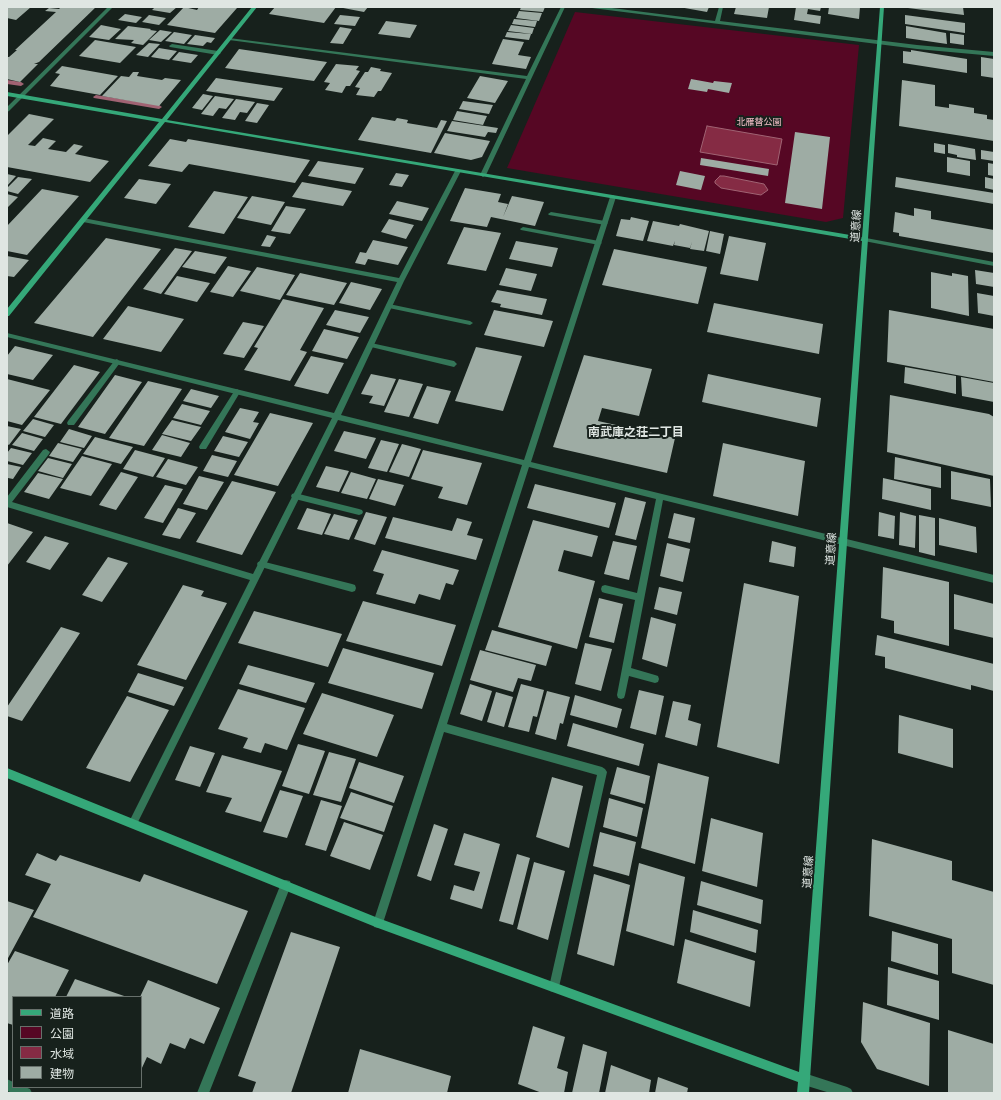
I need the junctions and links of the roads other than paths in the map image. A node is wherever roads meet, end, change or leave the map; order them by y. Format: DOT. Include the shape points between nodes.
graph roads {
  1 [pos="111,7"];
  2 [pos="255,7"];
  3 [pos="563,7"];
  4 [pos="592,7"];
  5 [pos="721,7"];
  6 [pos="882,7"];
  7 [pos="717,22"];
  8 [pos="229,39"];
  9 [pos="880,41"];
  10 [pos="172,46"];
  11 [pos="218,53"];
  12 [pos="994,54"];
  13 [pos="529,78"];
  14 [pos="7,94"];
  15 [pos="21,96"];
  16 [pos="7,110"];
  17 [pos="164,121"];
  18 [pos="458,171"];
  19 [pos="483,175"];
  20 [pos="614,197"];
  21 [pos="551,214"];
  22 [pos="83,220"];
  23 [pos="605,223"];
  24 [pos="523,229"];
  25 [pos="866,240"];
  26 [pos="599,243"];
  27 [pos="994,264"];
  28 [pos="402,281"];
  29 [pos="389,306"];
  30 [pos="7,314"];
  31 [pos="470,323"];
  32 [pos="7,335"];
  33 [pos="371,345"];
  34 [pos="117,362"];
  35 [pos="454,364"];
  36 [pos="237,392"];
  37 [pos="336,417"];
  38 [pos="71,423"];
  39 [pos="202,448"];
  40 [pos="46,452"];
  41 [pos="528,464"];
  42 [pos="295,496"];
  43 [pos="660,496"];
  44 [pos="7,504"];
  45 [pos="360,512"];
  46 [pos="843,541"];
  47 [pos="261,564"];
  48 [pos="254,578"];
  49 [pos="994,579"];
  50 [pos="352,588"];
  51 [pos="605,589"];
  52 [pos="640,598"];
  53 [pos="625,671"];
  54 [pos="655,679"];
  55 [pos="621,696"];
  56 [pos="442,727"];
  57 [pos="7,773"];
  58 [pos="133,823"];
  59 [pos="286,885"];
  60 [pos="378,923"];
  61 [pos="554,987"];
  62 [pos="804,1079"];
  63 [pos="14,1088"];
  64 [pos="26,1093"];
  65 [pos="203,1093"];
  66 [pos="803,1093"];
  67 [pos="847,1093"];
  1 -- 15 [label="street"];
  2 -- 8 [label="street"];
  3 -- 13 [label="street"];
  4 -- 7 [label="street"];
  5 -- 7 [label="street"];
  6 -- 9 [label="street, 道意線"];
  7 -- 9 [label="street"];
  8 -- 11 [label="street"];
  8 -- 13 [label="street"];
  9 -- 12 [label="street"];
  9 -- 25 [label="street, 道意線"];
  10 -- 11 [label="street"];
  11 -- 17 [label="street"];
  13 -- 19 [label="street"];
  14 -- 15 [label="street"];
  15 -- 16 [label="street"];
  15 -- 17 [label="street"];
  17 -- 18 [label="street"];
  17 -- 22 [label="street"];
  18 -- 19 [label="street"];
  18 -- 28 [label="street"];
  19 -- 20 [label="street"];
  20 -- 23 [label="street"];
  20 -- 25 [label="street"];
  21 -- 23 [label="street"];
  22 -- 28 [label="street"];
  22 -- 30 [label="street"];
  23 -- 26 [label="street"];
  24 -- 26 [label="street"];
  25 -- 27 [label="street"];
  25 -- 46 [label="street, 道意線"];
  26 -- 41 [label="street"];
  28 -- 29 [label="street"];
  29 -- 31 [label="street"];
  29 -- 33 [label="street"];
  32 -- 34 [label="street"];
  33 -- 35 [label="street"];
  33 -- 37 [label="street"];
  34 -- 36 [label="street"];
  34 -- 38 [label="street"];
  36 -- 37 [label="street"];
  36 -- 39 [label="street"];
  37 -- 41 [label="street"];
  37 -- 42 [label="street"];
  40 -- 44 [label="street"];
  41 -- 43 [label="street"];
  41 -- 56 [label="street"];
  42 -- 45 [label="street"];
  42 -- 47 [label="street"];
  43 -- 46 [label="street"];
  43 -- 52 [label="street"];
  44 -- 48 [label="street"];
  46 -- 49 [label="street"];
  46 -- 62 [label="street, 道意線"];
  47 -- 48 [label="street"];
  47 -- 50 [label="street"];
  48 -- 58 [label="street"];
  51 -- 52 [label="street"];
  52 -- 53 [label="street"];
  53 -- 54 [label="street"];
  53 -- 55 [label="street"];
  56 -- 60 [label="street"];
  56 -- 61 [label="street" via="602,772"];
  57 -- 58 [label="street"];
  58 -- 59 [label="street"];
  59 -- 60 [label="street"];
  59 -- 65 [label="street"];
  60 -- 61 [label="street"];
  61 -- 62 [label="street"];
  62 -- 66 [label="street, 道意線"];
  62 -- 67 [label="street"];
  63 -- 64 [label="street"];
}
